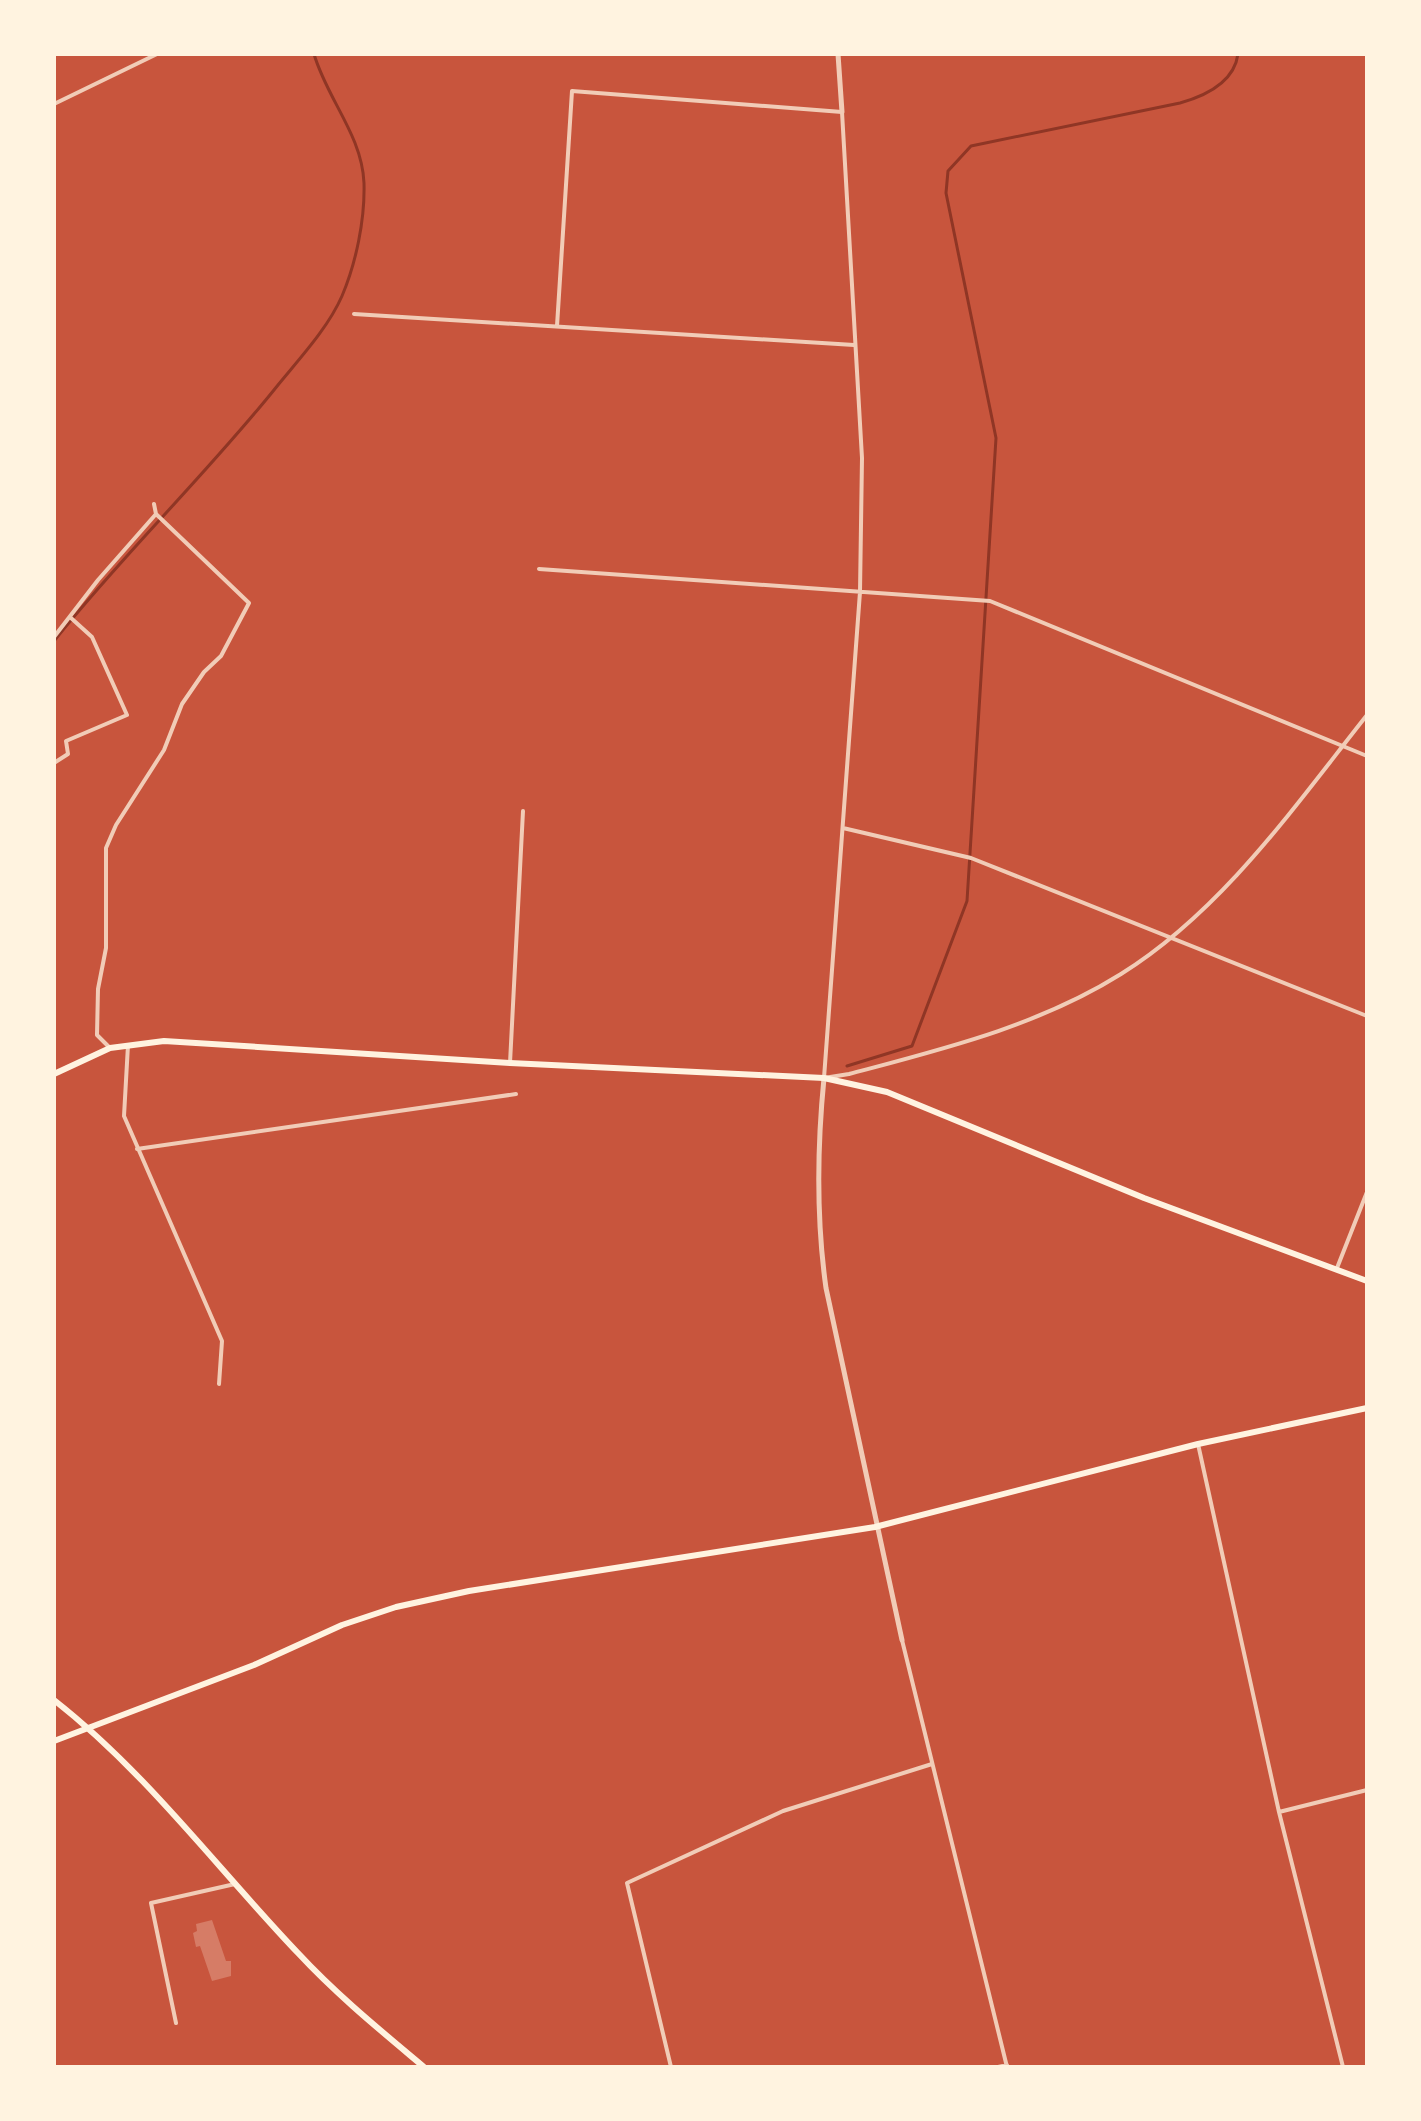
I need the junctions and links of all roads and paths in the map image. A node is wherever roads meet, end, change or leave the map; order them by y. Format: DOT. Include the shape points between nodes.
graph roads {
  1 [pos="157,54"];
  2 [pos="838,54"];
  3 [pos="54,104"];
  4 [pos="842,112"];
  5 [pos="354,314"];
  6 [pos="557,326"];
  7 [pos="854,345"];
  8 [pos="154,504"];
  9 [pos="156,514"];
  10 [pos="539,569"];
  11 [pos="860,592"];
  12 [pos="71,618"];
  13 [pos="54,637"];
  14 [pos="1367,715"];
  15 [pos="1342,746"];
  16 [pos="1367,756"];
  17 [pos="54,763"];
  18 [pos="523,811"];
  19 [pos="843,828"];
  20 [pos="1169,939"];
  21 [pos="1367,1016"];
  22 [pos="128,1043"];
  23 [pos="110,1048"];
  24 [pos="510,1063"];
  25 [pos="54,1074"];
  26 [pos="824,1078"];
  27 [pos="516,1094"];
  28 [pos="137,1149"];
  29 [pos="1367,1192"];
  30 [pos="1337,1268"];
  31 [pos="1367,1281"];
  32 [pos="219,1384"];
  33 [pos="1367,1408"];
  34 [pos="1198,1444"];
  35 [pos="875,1527"];
  36 [pos="902,1640"];
  37 [pos="54,1700"];
  38 [pos="90,1728"];
  39 [pos="54,1741"];
  40 [pos="932,1764"];
  41 [pos="1367,1790"];
  42 [pos="1279,1812"];
  43 [pos="235,1884"];
  44 [pos="176,2023"];
  45 [pos="1007,2066"];
  46 [pos="424,2067"];
  47 [pos="671,2067"];
  48 [pos="998,2067"];
  49 [pos="1343,2067"];
  1 -- 3 [label="street"];
  2 -- 4 [label="street"];
  4 -- 6 [label="street" via="572,91"];
  4 -- 7 [label="street"];
  5 -- 6 [label="street"];
  6 -- 7 [label="street"];
  7 -- 11 [label="street" via="862,458"];
  8 -- 9 [label="street"];
  9 -- 12 [label="street"];
  9 -- 23 [label="street" via="249,603 221,656 182,704 164,750 106,848 106,948 97,1035"];
  10 -- 11 [label="street"];
  11 -- 15 [label="street" via="990,601"];
  11 -- 19 [label="street"];
  12 -- 13 [label="street"];
  12 -- 17 [label="street" via="92,637 127,715 66,741 68,754"];
  14 -- 15 [label="street"];
  15 -- 16 [label="street"];
  15 -- 20 [label="street" via="1234,878"];
  18 -- 24 [label="street"];
  19 -- 20 [label="street" via="971,858"];
  19 -- 26 [label="street"];
  20 -- 21 [label="street"];
  20 -- 26 [label="street" via="1122,974 1004,1031"];
  22 -- 23 [label="main road"];
  22 -- 24 [label="main road"];
  22 -- 28 [label="street" via="124,1116"];
  23 -- 25 [label="main road"];
  24 -- 26 [label="main road"];
  26 -- 30 [label="main road" via="887,1092 1144,1198"];
  26 -- 35 [label="street" via="818,1231"];
  27 -- 28 [label="street"];
  28 -- 32 [label="street" via="222,1341"];
  29 -- 30 [label="street"];
  30 -- 31 [label="main road"];
  33 -- 34 [label="main road"];
  34 -- 35 [label="main road"];
  34 -- 42 [label="street"];
  35 -- 36 [label="street"];
  35 -- 38 [label="main road" via="396,1607"];
  36 -- 40 [label="street"];
  37 -- 38 [label="main road"];
  38 -- 39 [label="main road"];
  38 -- 43 [label="main road" via="143,1779"];
  40 -- 45 [label="street"];
  40 -- 47 [label="street" via="783,1811 627,1883"];
  41 -- 42 [label="street"];
  42 -- 49 [label="street"];
  43 -- 44 [label="street" via="151,1903"];
  43 -- 46 [label="main road" via="331,1989"];
  45 -- 48 [label="street"];
}
